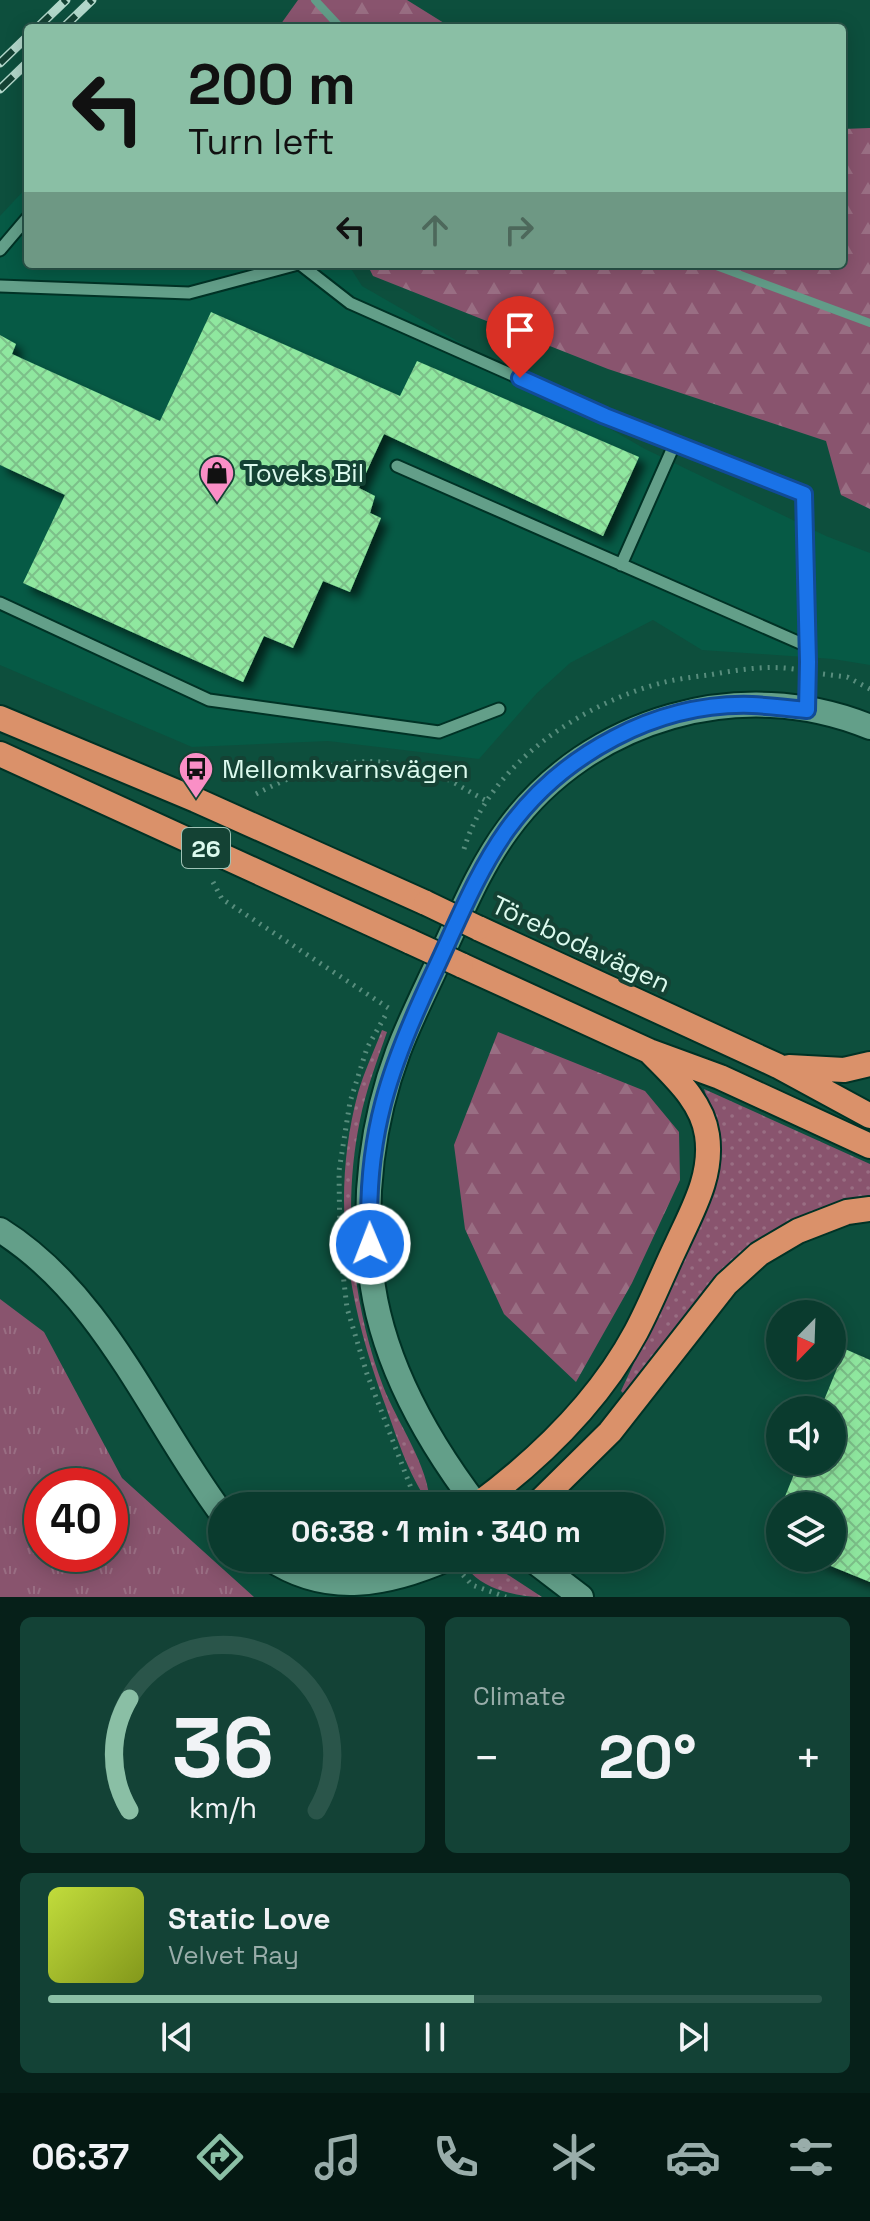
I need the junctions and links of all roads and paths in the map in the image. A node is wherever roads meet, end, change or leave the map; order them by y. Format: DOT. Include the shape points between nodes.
graph roads {
  1 [pos="24,222"];
  2 [pos="0,250"];
  3 [pos="284,268"];
  4 [pos="304,268"];
  5 [pos="0,286"];
  6 [pos="675,443"];
  7 [pos="397,466"];
  8 [pos="621,565"];
  9 [pos="0,603"];
  10 [pos="807,646"];
  11 [pos="499,709"];
  12 [pos="807,710"];
  13 [pos="0,718"];
  14 [pos="870,727"];
  15 [pos="0,754"];
  16 [pos="256,794"];
  17 [pos="485,800"];
  18 [pos="213,882"];
  19 [pos="390,1009"];
  20 [pos="649,1051"];
  21 [pos="870,1064"];
  22 [pos="778,1066"];
  23 [pos="870,1116"];
  24 [pos="870,1146"];
  25 [pos="870,1209"];
  26 [pos="0,1230"];
  27 [pos="467,1492"];
  28 [pos="493,1492"];
  29 [pos="549,1492"];
  30 [pos="208,1495"];
  31 [pos="291,1572"];
  32 [pos="425,1572"];
  33 [pos="461,1572"];
  34 [pos="548,1572"];
  35 [pos="506,1597"];
  36 [pos="581,1597"];
  1 -- 2 [label="lane"];
  3 -- 5 [label="lane" via="189,293"];
  4 -- 6 [label="lane" via="350,303"];
  6 -- 8 [label="lane"];
  6 -- 10 [label="lane" via="804,494"];
  7 -- 8 [label="lane"];
  8 -- 10 [label="lane"];
  9 -- 11 [label="lane" via="209,700 439,732"];
  10 -- 12 [label="lane"];
  12 -- 14 [label="street"];
  12 -- 27 [label="street" via="750,705 702,709 632,730 562,770 507,830 485,865 398,1052 378,1116 371,1166 371,1274 393,1360 438,1452"];
  13 -- 22 [label="highway, Törebodavägen / 26, bridge" via="196,800"];
  15 -- 20 [label="highway, 26, bridge"];
  16 -- 17 [label="path" via="320,766 354,761 393,763 437,775"];
  18 -- 19 [label="path" via="222,899"];
  20 -- 24 [label="highway, 26" via="720,1077"];
  20 -- 28 [label="highway" via="698,1106 707,1133 708,1168 698,1199 616,1366 578,1415"];
  21 -- 22 [label="highway" via="844,1070"];
  22 -- 23 [label="highway, Törebodavägen / 26"];
  25 -- 29 [label="highway" via="798,1231 759,1254 726,1284 610,1432"];
  26 -- 30 [label="street" via="52,1270 104,1333"];
  31 -- 32 [label="street" via="322,1584 349,1586 372,1586"];
  33 -- 35 [label="path" via="472,1585"];
  34 -- 36 [label="street"];
}
